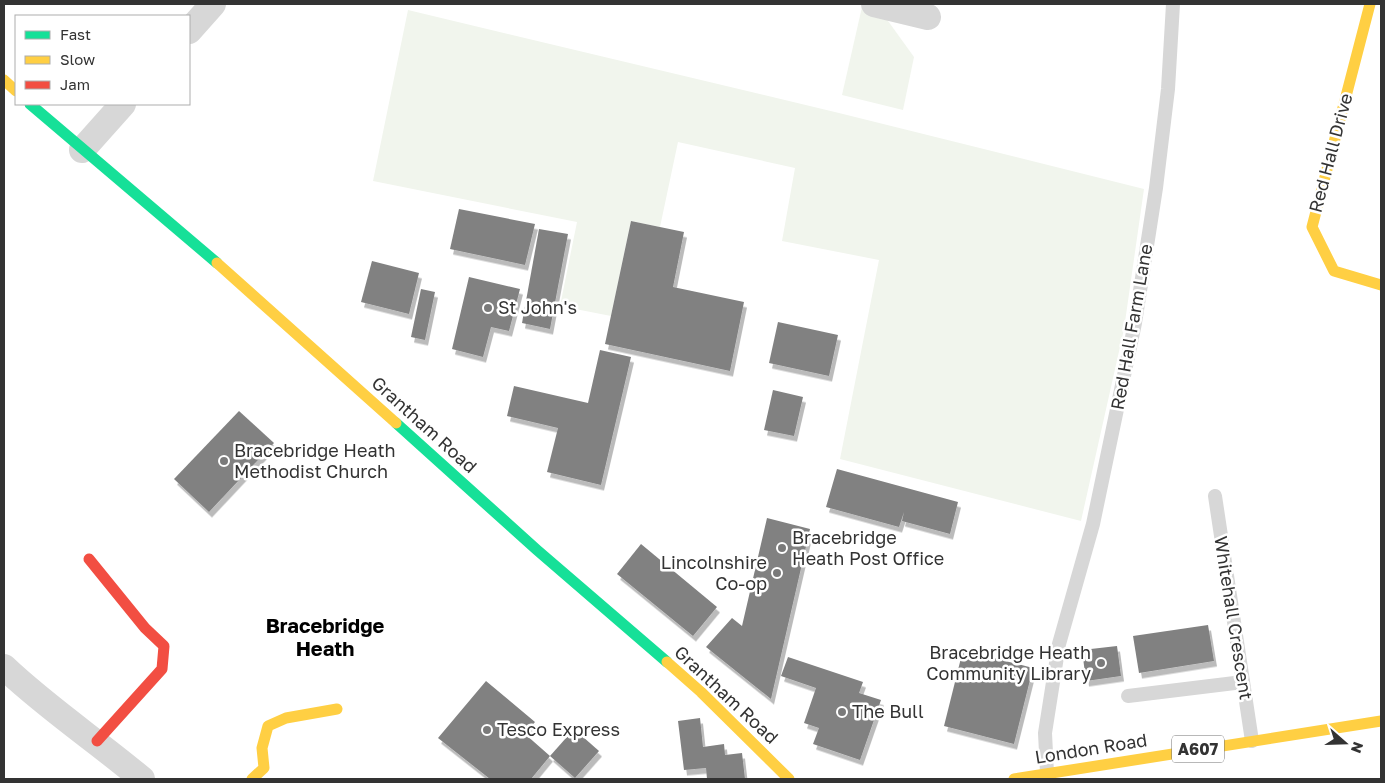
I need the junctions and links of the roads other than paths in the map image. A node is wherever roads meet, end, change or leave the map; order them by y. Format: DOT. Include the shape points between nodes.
graph roads {
  1 [pos="214,4"];
  2 [pos="874,4"];
  3 [pos="1173,4"];
  4 [pos="1370,4"];
  5 [pos="928,17"];
  6 [pos="190,30"];
  7 [pos="4,80"];
  8 [pos="15,90"];
  9 [pos="31,105"];
  10 [pos="122,105"];
  11 [pos="82,150"];
  12 [pos="1381,288"];
  13 [pos="1215,496"];
  14 [pos="89,559"];
  15 [pos="4,667"];
  16 [pos="1243,682"];
  17 [pos="1128,696"];
  18 [pos="337,709"];
  19 [pos="1381,721"];
  20 [pos="1252,740"];
  21 [pos="97,741"];
  22 [pos="1047,773"];
  23 [pos="142,779"];
  24 [pos="252,779"];
  25 [pos="789,779"];
  26 [pos="1014,779"];
  1 -- 6 [label="street"];
  2 -- 5 [label="street"];
  3 -- 22 [label="lane, Red Hall Farm Lane" via="1168,89 1135,323 1093,524 1059,644 1045,733"];
  4 -- 12 [label="main road, Red Hall Drive" via="1312,228 1334,271"];
  7 -- 8 [label="main road"];
  9 -- 11 [label="main road, Grantham Road"];
  10 -- 11 [label="street"];
  11 -- 25 [label="main road, Grantham Road" via="250,291 523,538 701,692"];
  13 -- 16 [label="lane, Whitehall Crescent"];
  14 -- 21 [label="main road" via="145,628 164,646 162,669"];
  15 -- 21 [label="street" via="26,688"];
  16 -- 17 [label="lane"];
  16 -- 20 [label="lane, Whitehall Crescent"];
  18 -- 24 [label="main road" via="286,718 268,726 262,748 264,768"];
  19 -- 20 [label="main road, London Road / A607"];
  20 -- 22 [label="main road, London Road / A607"];
  21 -- 23 [label="street"];
  22 -- 26 [label="main road, London Road / A607"];
}
